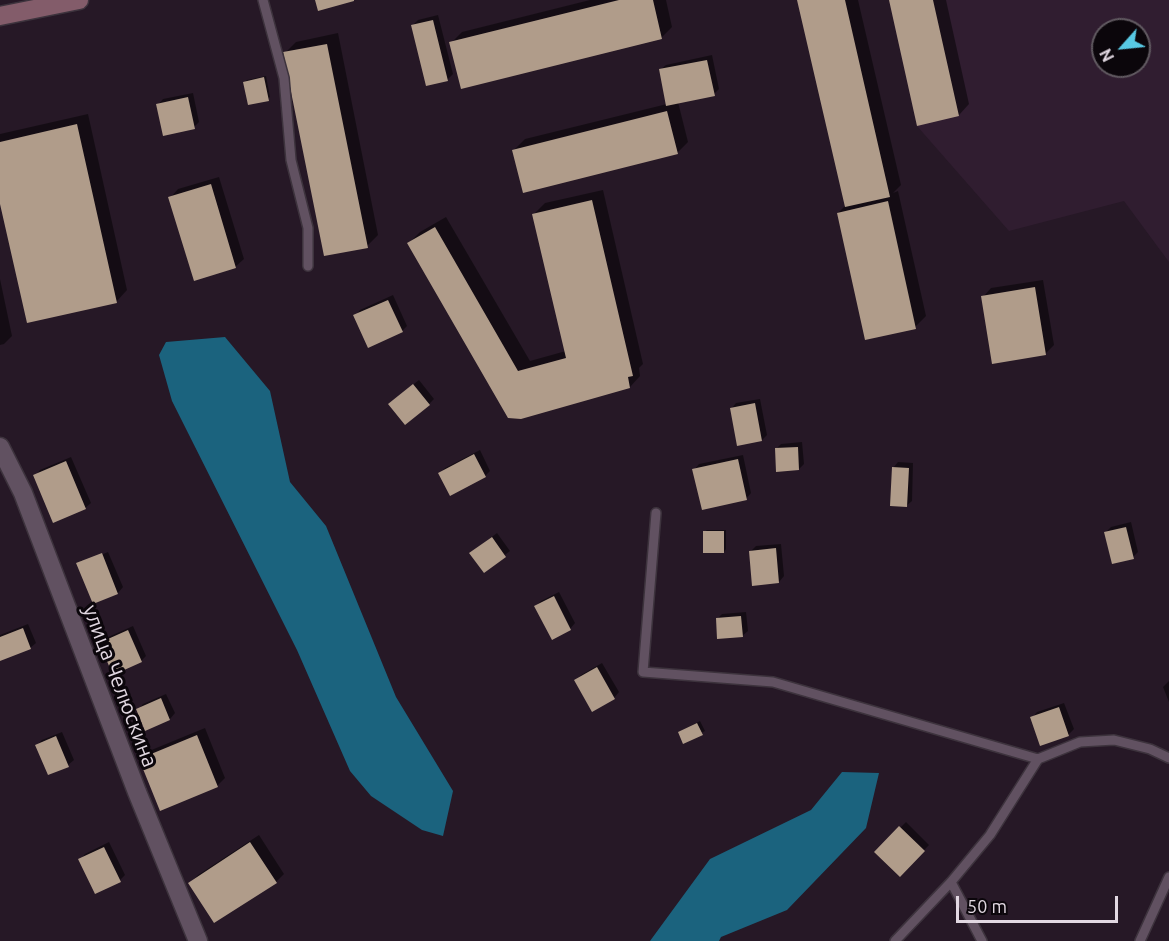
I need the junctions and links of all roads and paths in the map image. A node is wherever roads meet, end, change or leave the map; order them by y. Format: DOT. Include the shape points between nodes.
graph roads {
  1 [pos="79,0"];
  2 [pos="263,0"];
  3 [pos="0,16"];
  4 [pos="308,266"];
  5 [pos="0,447"];
  6 [pos="656,513"];
  7 [pos="1169,758"];
  8 [pos="1038,759"];
  9 [pos="1169,876"];
  10 [pos="951,882"];
  11 [pos="198,941"];
  12 [pos="895,941"];
  13 [pos="982,941"];
  14 [pos="1140,941"];
  1 -- 3 [label="main road"];
  2 -- 4 [label="lane" via="284,78 291,160 308,228"];
  5 -- 11 [label="street, улица Челюскина" via="23,493 136,792"];
  6 -- 8 [label="lane" via="644,672 773,682"];
  7 -- 8 [label="lane" via="1150,748 1114,740 1080,742"];
  8 -- 10 [label="lane" via="990,835"];
  9 -- 14 [label="lane"];
  10 -- 12 [label="lane"];
  10 -- 13 [label="lane"];
}
